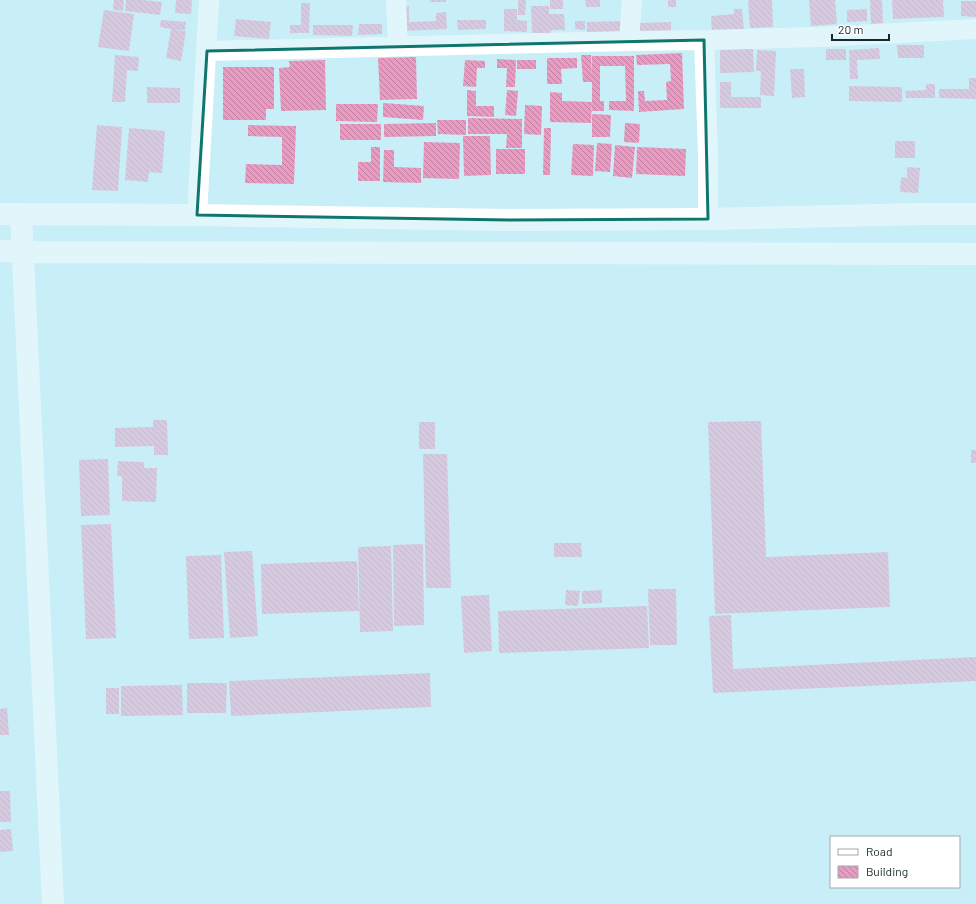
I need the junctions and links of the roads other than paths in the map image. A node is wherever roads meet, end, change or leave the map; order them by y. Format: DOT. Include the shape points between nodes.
graph roads {
  1 [pos="209,0"];
  2 [pos="396,0"];
  3 [pos="632,0"];
  4 [pos="976,29"];
  5 [pos="704,40"];
  6 [pos="629,41"];
  7 [pos="398,46"];
  8 [pos="207,51"];
  9 [pos="10,214"];
  10 [pos="976,214"];
  11 [pos="198,215"];
  12 [pos="708,219"];
  13 [pos="0,251"];
  14 [pos="23,252"];
  15 [pos="976,254"];
  16 [pos="54,904"];
  1 -- 8 [label="street"];
  2 -- 7 [label="street"];
  3 -- 6 [label="street"];
  4 -- 5 [label="street"];
  5 -- 6 [label="street"];
  5 -- 12 [label="street"];
  6 -- 7 [label="street"];
  7 -- 8 [label="street"];
  8 -- 11 [label="street"];
  9 -- 11 [label="street"];
  9 -- 14 [label="street"];
  10 -- 12 [label="street"];
  11 -- 12 [label="street" via="509,220"];
  13 -- 14 [label="street"];
  14 -- 15 [label="street"];
  14 -- 16 [label="street"];
}
